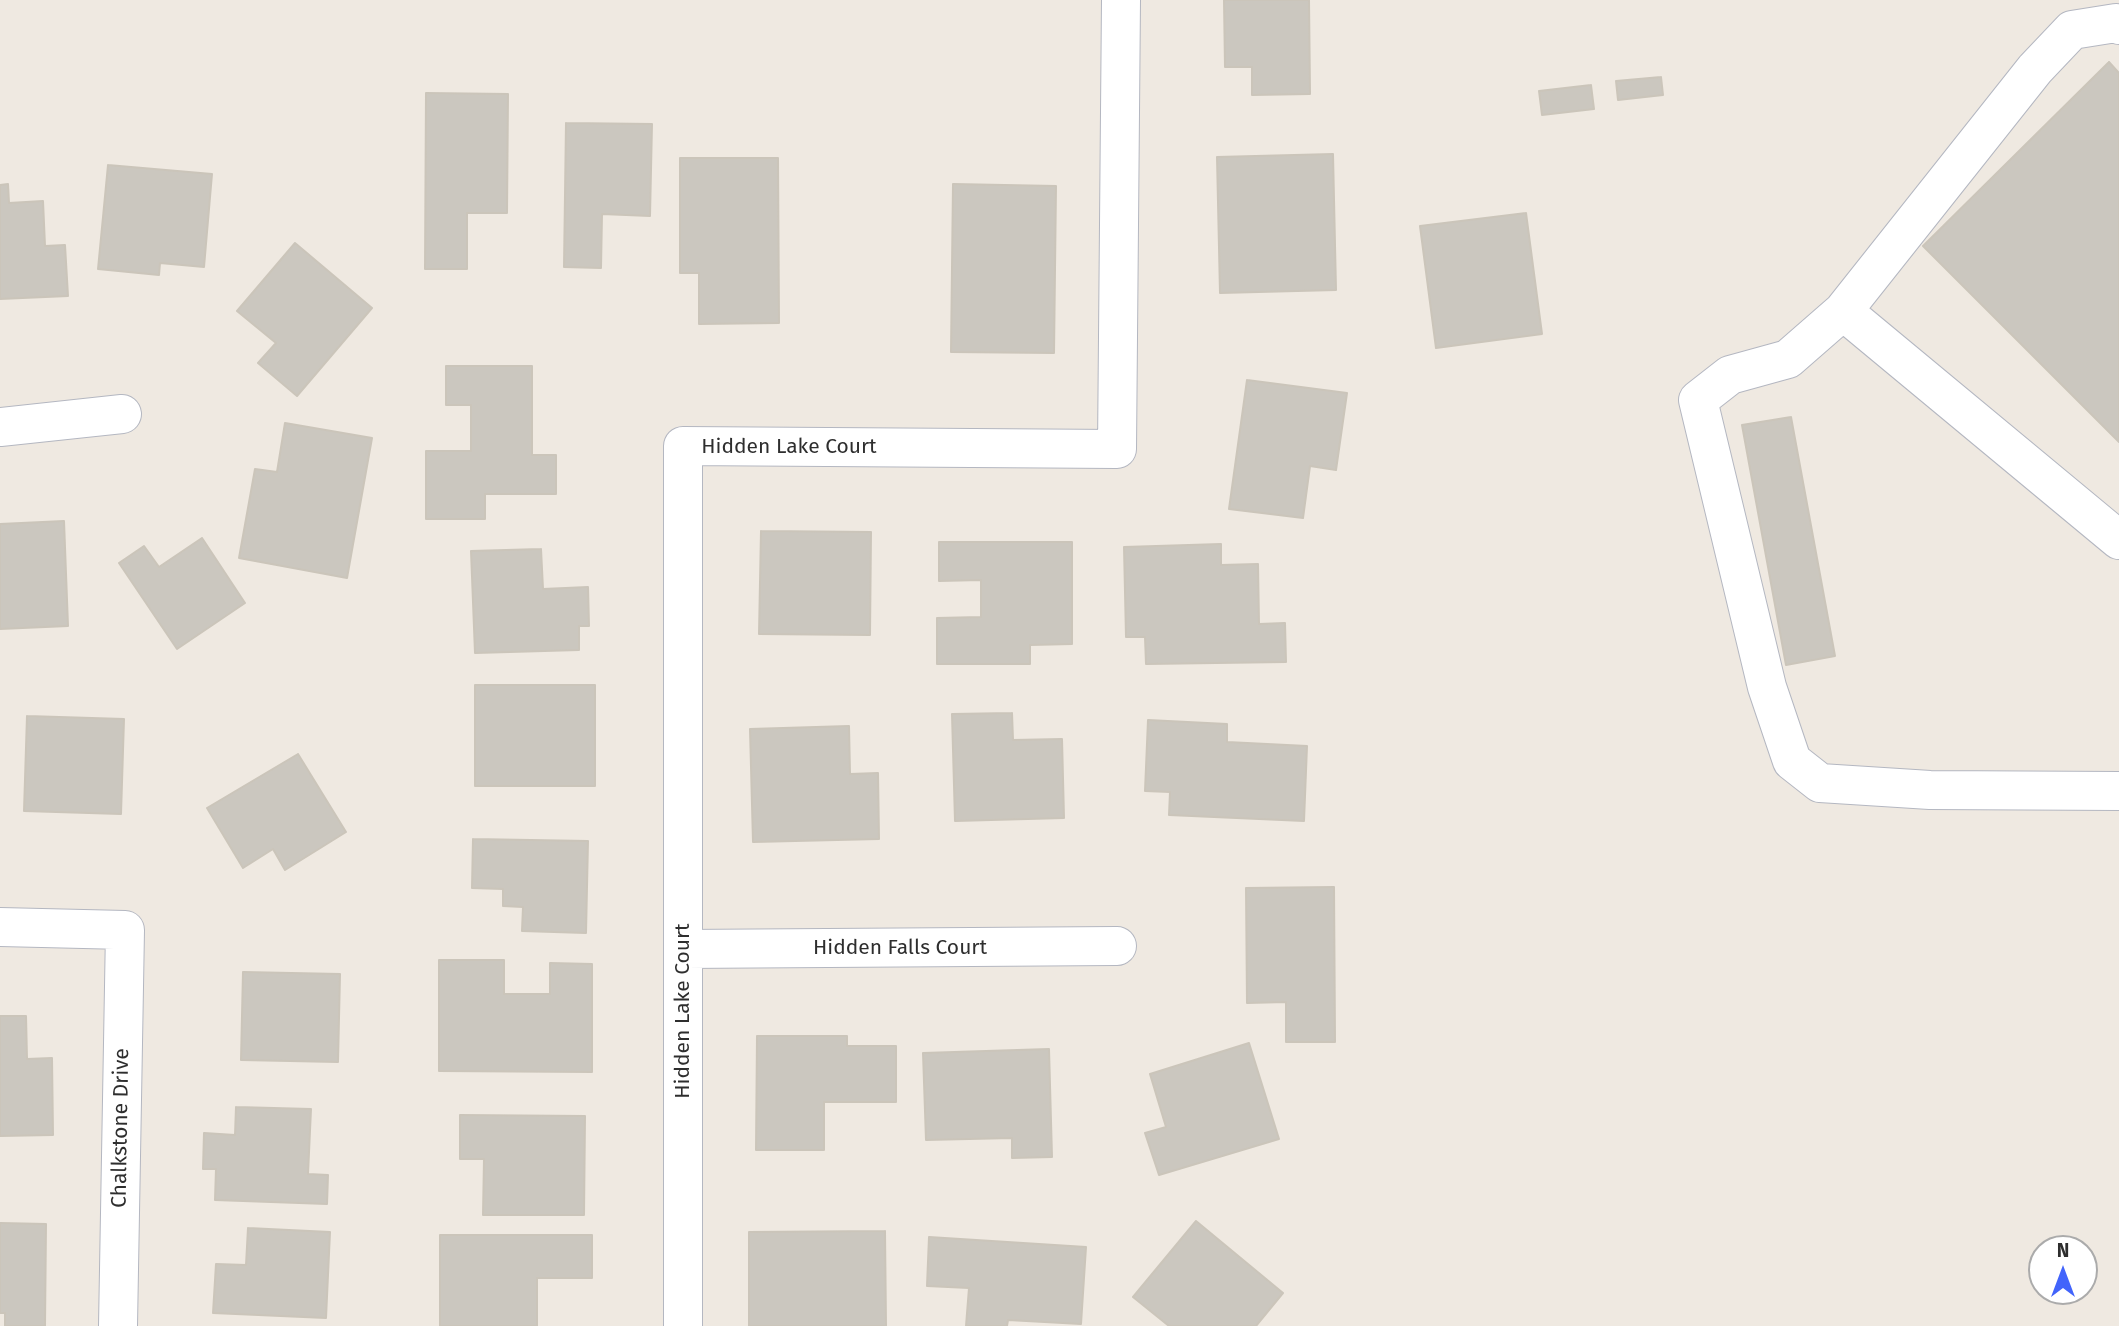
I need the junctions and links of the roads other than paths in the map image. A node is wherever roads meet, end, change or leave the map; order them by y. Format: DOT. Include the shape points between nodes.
graph roads {
  1 [pos="1121,0"];
  2 [pos="2119,25"];
  3 [pos="1843,311"];
  4 [pos="122,414"];
  5 [pos="0,427"];
  6 [pos="2119,540"];
  7 [pos="2119,791"];
  8 [pos="0,927"];
  9 [pos="1117,946"];
  10 [pos="683,949"];
  11 [pos="118,1326"];
  12 [pos="683,1326"];
  1 -- 10 [label="street, Hidden Lake Court" via="1117,449 683,446"];
  2 -- 3 [label="street" via="2072,30 2035,69"];
  3 -- 6 [label="street"];
  3 -- 7 [label="street" via="1788,359 1730,375 1698,400 1767,687 1792,761 1820,783 1930,790"];
  4 -- 5 [label="street"];
  8 -- 11 [label="street, Chalkstone Drive" via="125,930"];
  9 -- 10 [label="street, Hidden Falls Court"];
  10 -- 12 [label="street, Hidden Lake Court"];
}
